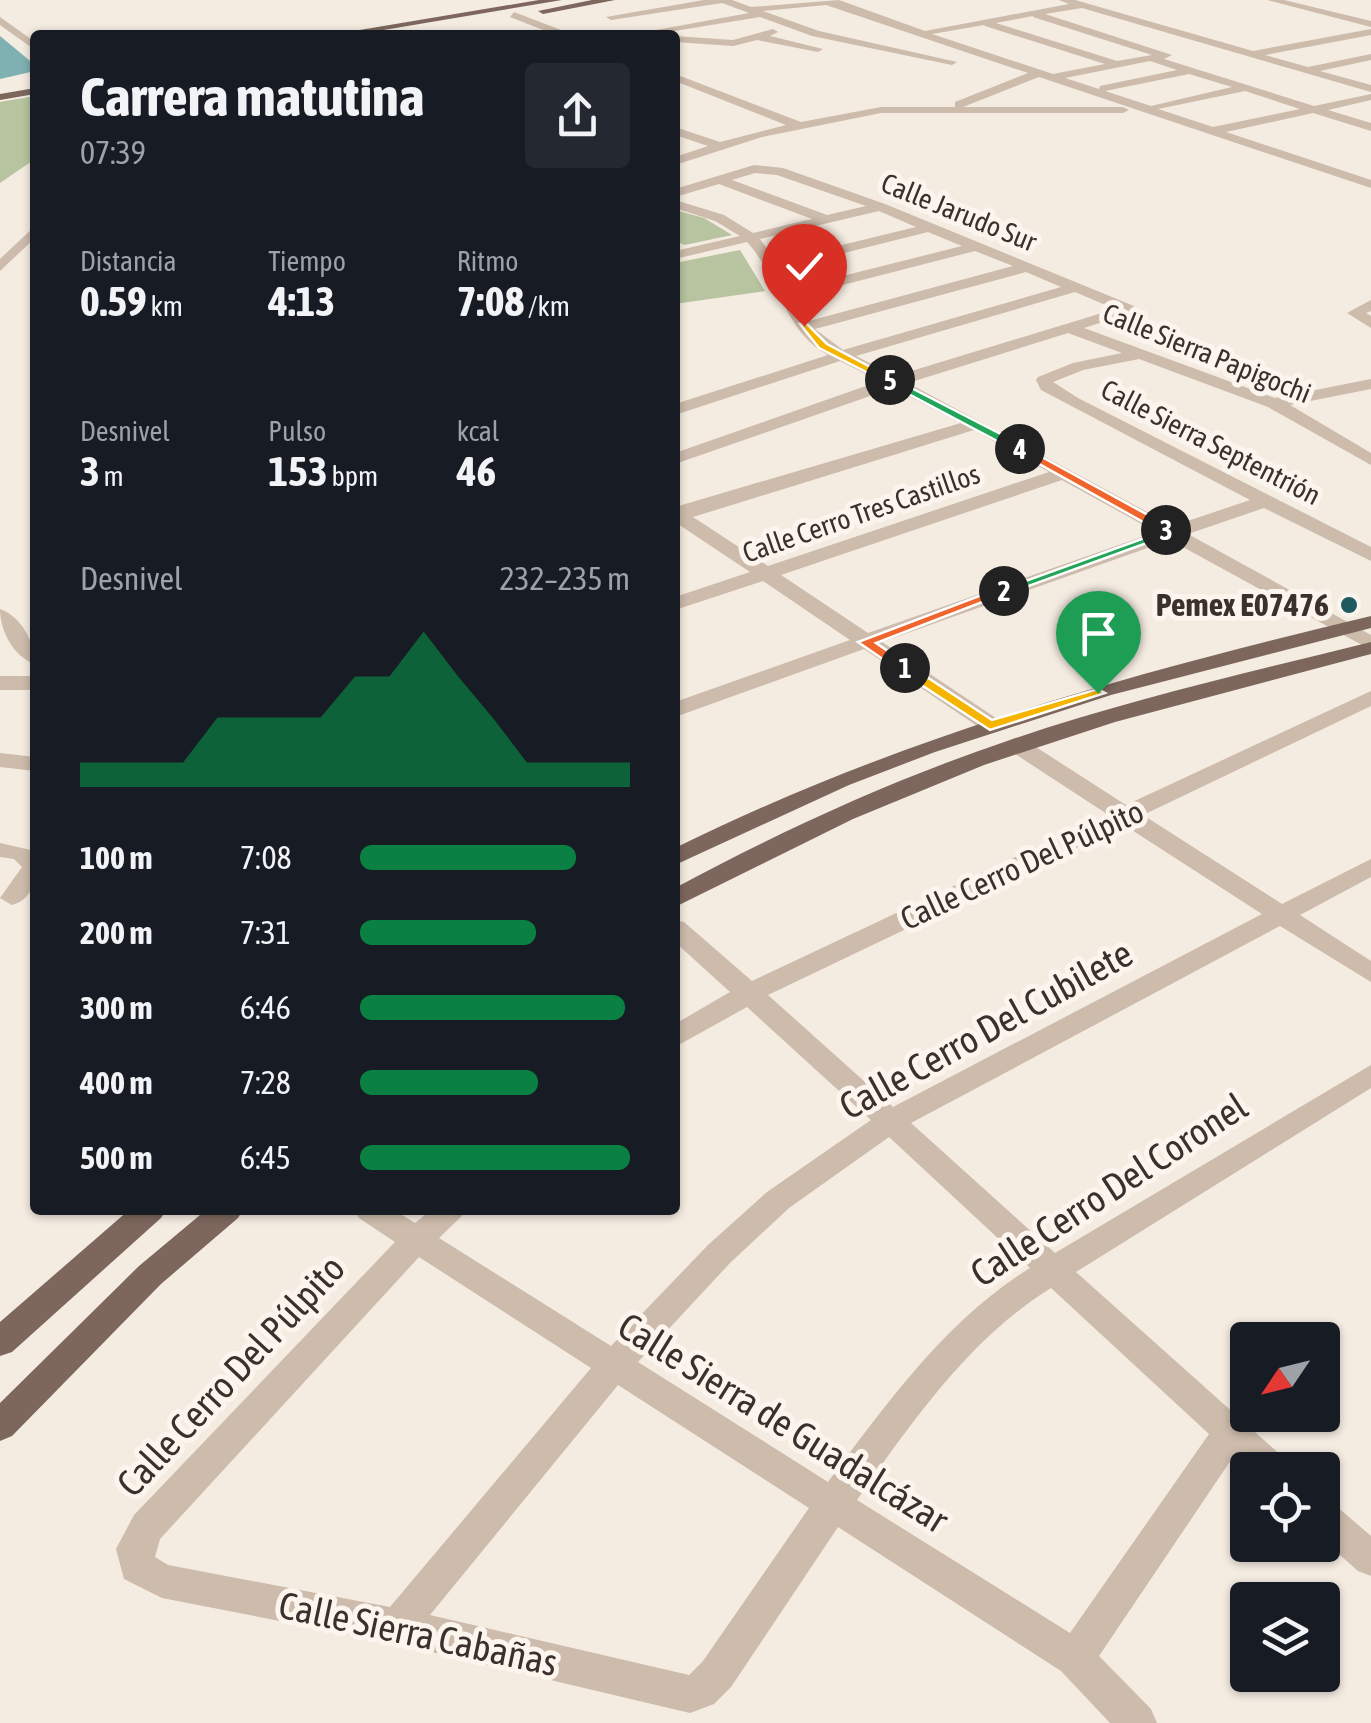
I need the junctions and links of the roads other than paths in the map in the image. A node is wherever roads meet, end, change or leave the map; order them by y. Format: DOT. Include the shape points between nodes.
graph roads {
  1 [pos="557,0"];
  2 [pos="610,0"];
  3 [pos="723,0"];
  4 [pos="1064,0"];
  5 [pos="1112,0"];
  6 [pos="1272,0"];
  7 [pos="831,1"];
  8 [pos="579,5"];
  9 [pos="1082,5"];
  10 [pos="0,9"];
  11 [pos="755,12"];
  12 [pos="1032,14"];
  13 [pos="514,15"];
  14 [pos="611,17"];
  15 [pos="0,20"];
  16 [pos="982,22"];
  17 [pos="420,26"];
  18 [pos="794,26"];
  19 [pos="1371,28"];
  20 [pos="383,30"];
  21 [pos="408,30"];
  22 [pos="552,30"];
  23 [pos="648,30"];
  24 [pos="670,30"];
  25 [pos="930,30"];
  26 [pos="759,36"];
  27 [pos="30,39"];
  28 [pos="680,39"];
  29 [pos="30,40"];
  30 [pos="1221,45"];
  31 [pos="1252,54"];
  32 [pos="1165,55"];
  33 [pos="1371,57"];
  34 [pos="1150,58"];
  35 [pos="1118,64"];
  36 [pos="1286,64"];
  37 [pos="1225,69"];
  38 [pos="1256,69"];
  39 [pos="1190,70"];
  40 [pos="1313,72"];
  41 [pos="1050,75"];
  42 [pos="680,79"];
  43 [pos="30,83"];
  44 [pos="0,88"];
  45 [pos="1104,88"];
  46 [pos="1246,88"];
  47 [pos="1369,90"];
  48 [pos="30,93"];
  49 [pos="0,97"];
  50 [pos="953,107"];
  51 [pos="1152,108"];
  52 [pos="1314,109"];
  53 [pos="797,125"];
  54 [pos="1371,127"];
  55 [pos="1218,130"];
  56 [pos="680,133"];
  57 [pos="719,146"];
  58 [pos="680,158"];
  59 [pos="1371,176"];
  60 [pos="718,179"];
  61 [pos="1371,184"];
  62 [pos="680,191"];
  63 [pos="680,206"];
  64 [pos="880,207"];
  65 [pos="30,217"];
  66 [pos="827,220"];
  67 [pos="20,224"];
  68 [pos="931,227"];
  69 [pos="30,235"];
  70 [pos="754,238"];
  71 [pos="978,246"];
  72 [pos="680,254"];
  73 [pos="0,266"];
  74 [pos="774,266"];
  75 [pos="1027,267"];
  76 [pos="1076,287"];
  77 [pos="788,295"];
  78 [pos="1371,305"];
  79 [pos="1364,320"];
  80 [pos="804,326"];
  81 [pos="1072,328"];
  82 [pos="1141,354"];
  83 [pos="840,356"];
  84 [pos="894,382"];
  85 [pos="1371,384"];
  86 [pos="1274,403"];
  87 [pos="680,408"];
  88 [pos="976,424"];
  89 [pos="680,457"];
  90 [pos="1371,460"];
  91 [pos="1064,474"];
  92 [pos="1266,501"];
  93 [pos="680,514"];
  94 [pos="680,518"];
  95 [pos="1170,532"];
  96 [pos="1364,552"];
  97 [pos="765,575"];
  98 [pos="680,602"];
  99 [pos="1,620"];
  100 [pos="1371,622"];
  101 [pos="1343,629"];
  102 [pos="865,642"];
  103 [pos="1371,646"];
  104 [pos="30,652"];
  105 [pos="0,682"];
  106 [pos="30,683"];
  107 [pos="1371,698"];
  108 [pos="680,708"];
  109 [pos="990,726"];
  110 [pos="1018,745"];
  111 [pos="0,760"];
  112 [pos="30,763"];
  113 [pos="1127,816"];
  114 [pos="0,850"];
  115 [pos="680,856"];
  116 [pos="30,858"];
  117 [pos="1371,868"];
  118 [pos="30,874"];
  119 [pos="680,897"];
  120 [pos="16,898"];
  121 [pos="1283,917"];
  122 [pos="680,932"];
  123 [pos="1371,974"];
  124 [pos="750,993"];
  125 [pos="680,1034"];
  126 [pos="1371,1075"];
  127 [pos="892,1120"];
  128 [pos="144,1215"];
  129 [pos="220,1215"];
  130 [pos="378,1215"];
  131 [pos="446,1215"];
  132 [pos="417,1238"];
  133 [pos="1052,1271"];
  134 [pos="0,1342"];
  135 [pos="613,1366"];
  136 [pos="0,1426"];
  137 [pos="1230,1432"];
  138 [pos="1252,1452"];
  139 [pos="830,1504"];
  140 [pos="1340,1532"];
  141 [pos="1371,1560"];
  142 [pos="137,1567"];
  143 [pos="398,1626"];
  144 [pos="1076,1658"];
  145 [pos="700,1691"];
  146 [pos="1137,1723"];
  1 -- 17 [label="main road"];
  2 -- 8 [label="main road"];
  3 -- 11 [label="street"];
  3 -- 14 [label="street"];
  4 -- 9 [label="street"];
  5 -- 9 [label="street"];
  6 -- 19 [label="street"];
  7 -- 11 [label="street"];
  7 -- 25 [label="street"];
  7 -- 41 [label="street"];
  8 -- 13 [label="main road"];
  8 -- 14 [label="street"];
  9 -- 12 [label="street"];
  9 -- 30 [label="street"];
  10 -- 27 [label="street"];
  11 -- 18 [label="street"];
  11 -- 24 [label="street"];
  12 -- 16 [label="street"];
  12 -- 32 [label="street"];
  13 -- 17 [label="main road"];
  13 -- 22 [label="street"];
  14 -- 23 [label="street"];
  15 -- 29 [label="street"];
  16 -- 25 [label="street"];
  16 -- 35 [label="street"];
  17 -- 20 [label="main road"];
  17 -- 21 [label="main road"];
  18 -- 26 [label="street"];
  18 -- 26 [label="street" via="952,62 924,70"];
  19 -- 31 [label="street"];
  25 -- 41 [label="street"];
  26 -- 28 [label="street" via="738,42"];
  30 -- 31 [label="street"];
  30 -- 32 [label="street"];
  31 -- 36 [label="street"];
  32 -- 34 [label="street"];
  33 -- 40 [label="street"];
  34 -- 35 [label="street"];
  34 -- 39 [label="street"];
  35 -- 41 [label="street"];
  36 -- 38 [label="street"];
  36 -- 40 [label="street"];
  37 -- 39 [label="street"];
  39 -- 45 [label="street"];
  39 -- 46 [label="street"];
  40 -- 46 [label="street"];
  40 -- 47 [label="street"];
  41 -- 45 [label="street"];
  41 -- 50 [label="street"];
  41 -- 51 [label="street"];
  42 -- 53 [label="street"];
  43 -- 44 [label="main road"];
  45 -- 51 [label="street"];
  46 -- 51 [label="street"];
  46 -- 52 [label="street"];
  47 -- 52 [label="street"];
  48 -- 49 [label="main road"];
  50 -- 51 [label="street"];
  50 -- 53 [label="street" via="880,110"];
  51 -- 55 [label="street"];
  52 -- 54 [label="street"];
  52 -- 55 [label="street"];
  53 -- 57 [label="street"];
  55 -- 59 [label="street"];
  55 -- 61 [label="street"];
  56 -- 57 [label="street"];
  57 -- 58 [label="street"];
  60 -- 62 [label="street"];
  60 -- 64 [label="street, Calle Jarudo Sur" via="767,168"];
  60 -- 66 [label="street"];
  63 -- 70 [label="street" via="724,219"];
  64 -- 66 [label="street"];
  64 -- 68 [label="street, Calle Jarudo Sur"];
  65 -- 67 [label="street"];
  66 -- 70 [label="street"];
  68 -- 71 [label="street, Calle Jarudo Sur"];
  68 -- 74 [label="street"];
  69 -- 73 [label="street"];
  70 -- 72 [label="street"];
  70 -- 74 [label="street"];
  71 -- 75 [label="street, Calle Jarudo Sur"];
  71 -- 77 [label="street"];
  74 -- 77 [label="street"];
  75 -- 76 [label="street, Calle Jarudo Sur"];
  75 -- 80 [label="street"];
  76 -- 81 [label="street, Calle Jarudo Sur" via="1129,310"];
  76 -- 83 [label="street"];
  77 -- 80 [label="street"];
  78 -- 79 [label="street" via="1357,310"];
  80 -- 83 [label="street"];
  81 -- 82 [label="street, Calle Sierra Papigochi"];
  81 -- 84 [label="street"];
  82 -- 86 [label="street, Calle Sierra Papigochi"];
  82 -- 92 [label="street, Calle Sierra Septentrión" via="1044,380 1055,392"];
  83 -- 84 [label="street"];
  83 -- 87 [label="street"];
  84 -- 88 [label="street"];
  84 -- 89 [label="street"];
  85 -- 86 [label="street"];
  86 -- 90 [label="street, Calle Sierra Papigochi"];
  88 -- 91 [label="street"];
  88 -- 93 [label="street"];
  91 -- 95 [label="street"];
  91 -- 97 [label="street, Calle Cerro Tres Castillos"];
  92 -- 95 [label="street"];
  92 -- 96 [label="street, Calle Sierra Septentrión"];
  94 -- 97 [label="street"];
  95 -- 101 [label="street"];
  95 -- 102 [label="street"];
  97 -- 98 [label="street, Calle Cerro Tres Castillos"];
  97 -- 102 [label="street"];
  99 -- 104 [label="street"];
  100 -- 101 [label="main road"];
  101 -- 103 [label="street"];
  101 -- 109 [label="main road"];
  102 -- 108 [label="street"];
  102 -- 109 [label="street"];
  103 -- 110 [label="main road"];
  105 -- 106 [label="street"];
  107 -- 113 [label="street, Calle Cerro Del Púlpito"];
  109 -- 115 [label="main road" via="776,808"];
  110 -- 113 [label="street"];
  110 -- 119 [label="main road" via="799,836"];
  111 -- 112 [label="street"];
  113 -- 121 [label="street"];
  113 -- 124 [label="street, Calle Cerro Del Púlpito"];
  114 -- 116 [label="street"];
  117 -- 121 [label="street, Calle Cerro Del Cubilete"];
  118 -- 120 [label="street"];
  121 -- 123 [label="street"];
  121 -- 127 [label="street, Calle Cerro Del Cubilete"];
  122 -- 124 [label="street"];
  124 -- 125 [label="street, Calle Cerro Del Púlpito"];
  124 -- 127 [label="street"];
  126 -- 133 [label="street, Calle Cerro Del Coronel"];
  127 -- 133 [label="street"];
  127 -- 135 [label="street, Calle Cerro Del Cubilete" via="778,1200"];
  128 -- 134 [label="main road"];
  129 -- 136 [label="main road" via="150,1275"];
  130 -- 132 [label="street, Calle Sierra de Guadalcázar"];
  131 -- 132 [label="street, Calle Cerro Del Púlpito"];
  132 -- 135 [label="street, Calle Sierra de Guadalcázar"];
  132 -- 142 [label="street, Calle Cerro Del Púlpito" via="147,1527 135,1549"];
  133 -- 137 [label="street"];
  133 -- 139 [label="street, Calle Cerro Del Coronel" via="984,1318"];
  135 -- 139 [label="street, Calle Sierra de Guadalcázar"];
  135 -- 143 [label="street, Calle Cerro Del Cubilete"];
  137 -- 138 [label="street"];
  137 -- 144 [label="street"];
  139 -- 144 [label="street, Calle Sierra de Guadalcázar"];
  139 -- 145 [label="street, Calle Cerro Del Coronel"];
  140 -- 141 [label="street"];
  142 -- 143 [label="street, Calle Sierra Cabañas" via="162,1581"];
  143 -- 145 [label="street, Calle Sierra Cabañas" via="662,1690"];
  144 -- 146 [label="street, Calle Sierra de Guadalcázar"];
}
